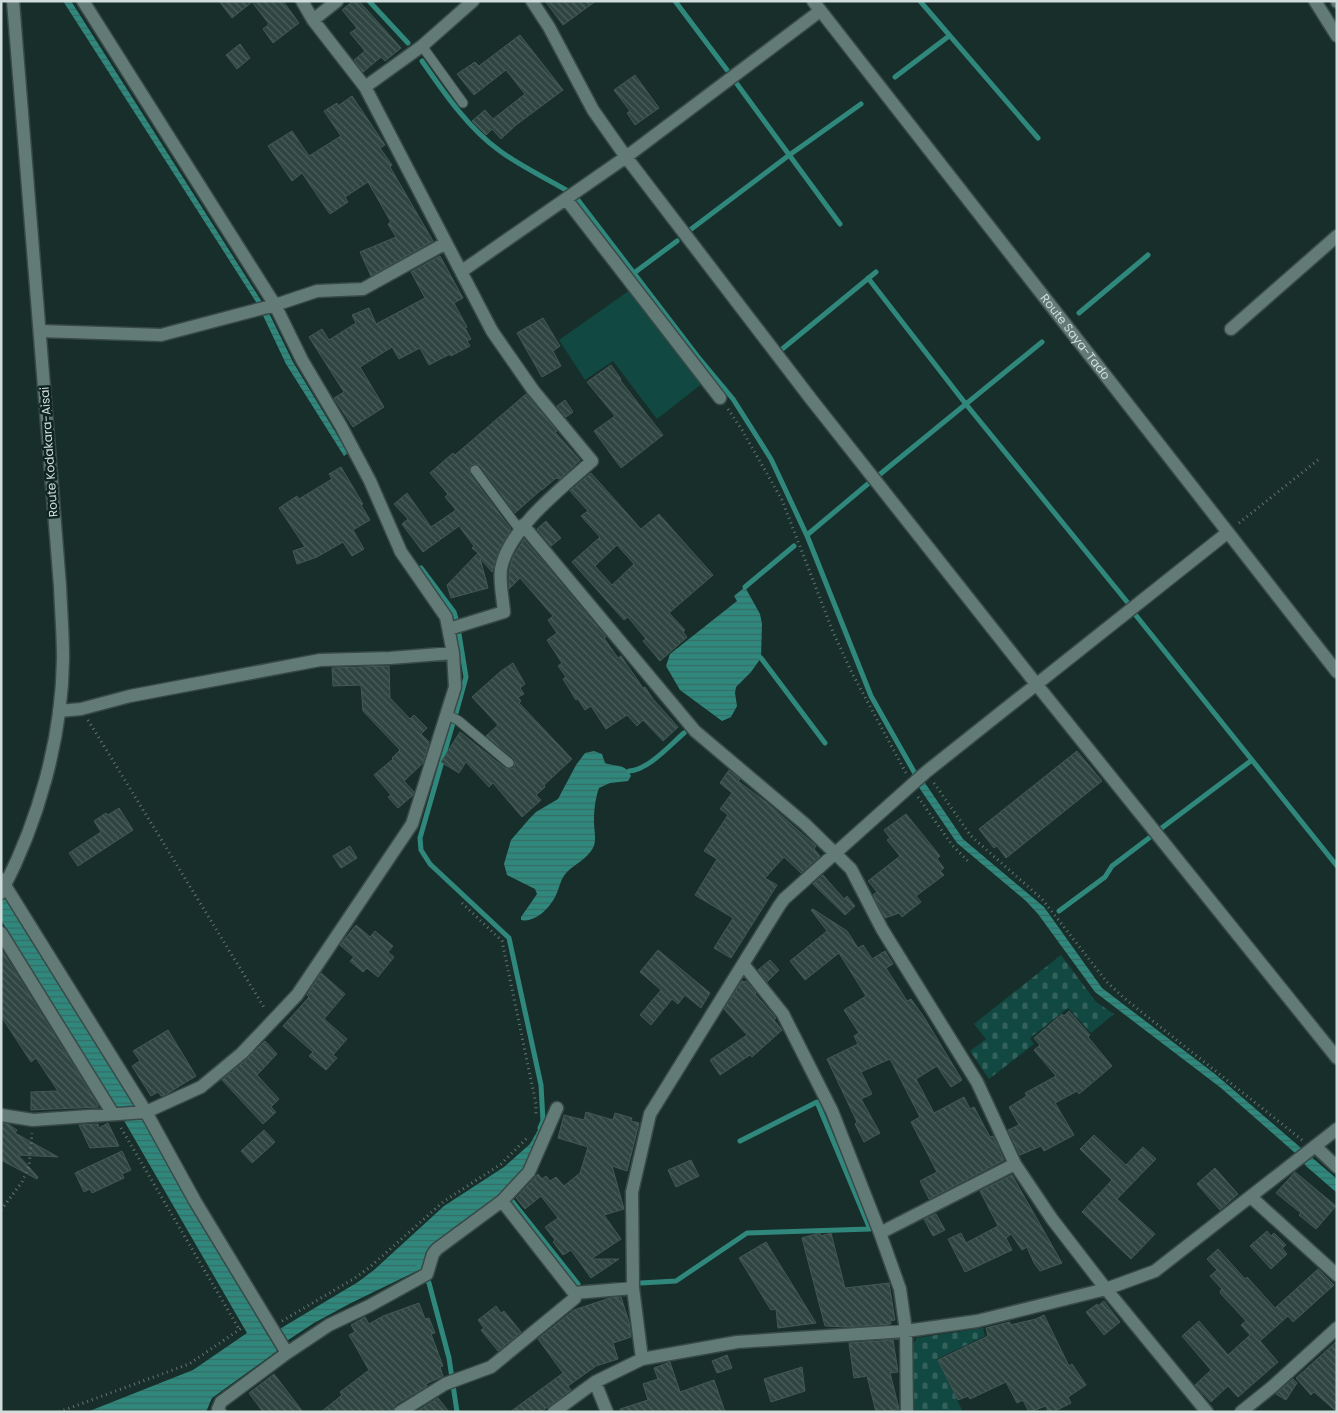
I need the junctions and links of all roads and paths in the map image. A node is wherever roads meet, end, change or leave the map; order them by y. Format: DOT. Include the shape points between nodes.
graph roads {
  1 [pos="13,1"];
  2 [pos="83,1"];
  3 [pos="302,1"];
  4 [pos="337,1"];
  5 [pos="473,1"];
  6 [pos="532,1"];
  7 [pos="1315,1"];
  8 [pos="816,6"];
  9 [pos="313,20"];
  10 [pos="1337,36"];
  11 [pos="422,46"];
  12 [pos="365,87"];
  13 [pos="463,102"];
  14 [pos="626,157"];
  15 [pos="566,199"];
  16 [pos="1337,236"];
  17 [pos="446,243"];
  18 [pos="462,271"];
  19 [pos="267,307"];
  20 [pos="1231,329"];
  21 [pos="40,331"];
  22 [pos="720,398"];
  23 [pos="1318,460"];
  24 [pos="475,470"];
  25 [pos="522,527"];
  26 [pos="1227,533"];
  27 [pos="449,629"];
  28 [pos="453,653"];
  29 [pos="1337,672"];
  30 [pos="1037,685"];
  31 [pos="81,709"];
  32 [pos="59,711"];
  33 [pos="448,715"];
  34 [pos="509,763"];
  35 [pos="917,780"];
  36 [pos="836,854"];
  37 [pos="968,861"];
  38 [pos="3,887"];
  39 [pos="462,903"];
  40 [pos="1,933"];
  41 [pos="743,964"];
  42 [pos="272,1022"];
  43 [pos="1337,1058"];
  44 [pos="557,1108"];
  45 [pos="145,1112"];
  46 [pos="116,1114"];
  47 [pos="1,1115"];
  48 [pos="33,1120"];
  49 [pos="536,1121"];
  50 [pos="1337,1129"];
  51 [pos="530,1133"];
  52 [pos="1312,1148"];
  53 [pos="1015,1164"];
  54 [pos="1337,1167"];
  55 [pos="1251,1197"];
  56 [pos="502,1201"];
  57 [pos="1,1210"];
  58 [pos="880,1233"];
  59 [pos="1337,1275"];
  60 [pos="633,1288"];
  61 [pos="1106,1289"];
  62 [pos="574,1293"];
  63 [pos="1337,1328"];
  64 [pos="272,1329"];
  65 [pos="906,1331"];
  66 [pos="285,1350"];
  67 [pos="642,1359"];
  68 [pos="595,1382"];
  69 [pos="59,1412"];
  70 [pos="220,1412"];
  71 [pos="400,1412"];
  72 [pos="554,1412"];
  73 [pos="607,1412"];
  74 [pos="907,1412"];
  75 [pos="1207,1412"];
  76 [pos="1241,1412"];
  1 -- 21 [label="street, Route Kodakara-Aisai"];
  2 -- 19 [label="street"];
  3 -- 9 [label="street"];
  4 -- 9 [label="street"];
  5 -- 11 [label="street"];
  6 -- 14 [label="street" via="550,27 594,110"];
  7 -- 10 [label="street"];
  8 -- 14 [label="street"];
  8 -- 26 [label="street, Route Saya-Tado"];
  9 -- 12 [label="street"];
  11 -- 12 [label="street"];
  11 -- 13 [label="lane"];
  12 -- 17 [label="street"];
  14 -- 15 [label="street"];
  14 -- 30 [label="street"];
  15 -- 18 [label="street"];
  15 -- 22 [label="street"];
  16 -- 20 [label="street"];
  17 -- 18 [label="street"];
  17 -- 19 [label="street" via="363,289 317,291"];
  18 -- 25 [label="street" via="492,331 533,390 592,460"];
  19 -- 21 [label="street" via="161,335"];
  19 -- 27 [label="street" via="341,426 401,552 446,617"];
  21 -- 32 [label="street, Route Kodakara-Aisai" via="62,620"];
  22 -- 35 [label="path" via="782,500 844,656"];
  23 -- 26 [label="path"];
  24 -- 25 [label="lane"];
  25 -- 27 [label="street" via="500,570 504,612"];
  25 -- 36 [label="street" via="695,731"];
  26 -- 29 [label="street, Route Saya-Tado"];
  26 -- 30 [label="street"];
  27 -- 28 [label="street"];
  28 -- 31 [label="street" via="320,660 130,696"];
  28 -- 33 [label="street" via="455,687"];
  30 -- 35 [label="street"];
  30 -- 43 [label="street"];
  31 -- 32 [label="street"];
  31 -- 42 [label="path"];
  32 -- 38 [label="street, Route Kodakara-Aisai" via="54,742 29,831"];
  33 -- 34 [label="lane"];
  33 -- 42 [label="street" via="412,824 298,995"];
  35 -- 36 [label="street"];
  35 -- 37 [label="path" via="952,845"];
  35 -- 52 [label="path" via="970,836 1042,899 1113,988"];
  36 -- 41 [label="street" via="784,899"];
  36 -- 53 [label="street" via="851,869 882,929 977,1082"];
  38 -- 45 [label="street"];
  39 -- 49 [label="path" via="502,941 536,1104"];
  40 -- 46 [label="street"];
  41 -- 58 [label="street" via="783,1014 832,1111"];
  41 -- 60 [label="street" via="650,1114 632,1192"];
  42 -- 45 [label="street" via="242,1053 201,1087"];
  44 -- 56 [label="street" via="529,1172"];
  45 -- 46 [label="street"];
  45 -- 64 [label="street"];
  46 -- 48 [label="street"];
  46 -- 69 [label="path" via="240,1328 189,1364"];
  47 -- 48 [label="street"];
  48 -- 57 [label="path" via="29,1167"];
  50 -- 52 [label="street"];
  51 -- 64 [label="path" via="501,1164 443,1202 370,1267"];
  52 -- 54 [label="street"];
  52 -- 55 [label="street"];
  53 -- 58 [label="street"];
  53 -- 61 [label="street"];
  55 -- 59 [label="street"];
  55 -- 61 [label="street" via="1156,1271"];
  56 -- 62 [label="street"];
  56 -- 66 [label="street" via="438,1249 425,1275"];
  58 -- 65 [label="street" via="900,1289"];
  60 -- 62 [label="street"];
  60 -- 67 [label="street"];
  61 -- 65 [label="street" via="977,1321"];
  61 -- 75 [label="street"];
  62 -- 71 [label="street" via="574,1298 491,1367 452,1381"];
  63 -- 76 [label="street"];
  64 -- 66 [label="street"];
  65 -- 67 [label="street" via="737,1342"];
  65 -- 74 [label="street"];
  66 -- 70 [label="street" via="221,1402"];
  67 -- 68 [label="street"];
  68 -- 72 [label="street"];
  68 -- 73 [label="street"];
}
